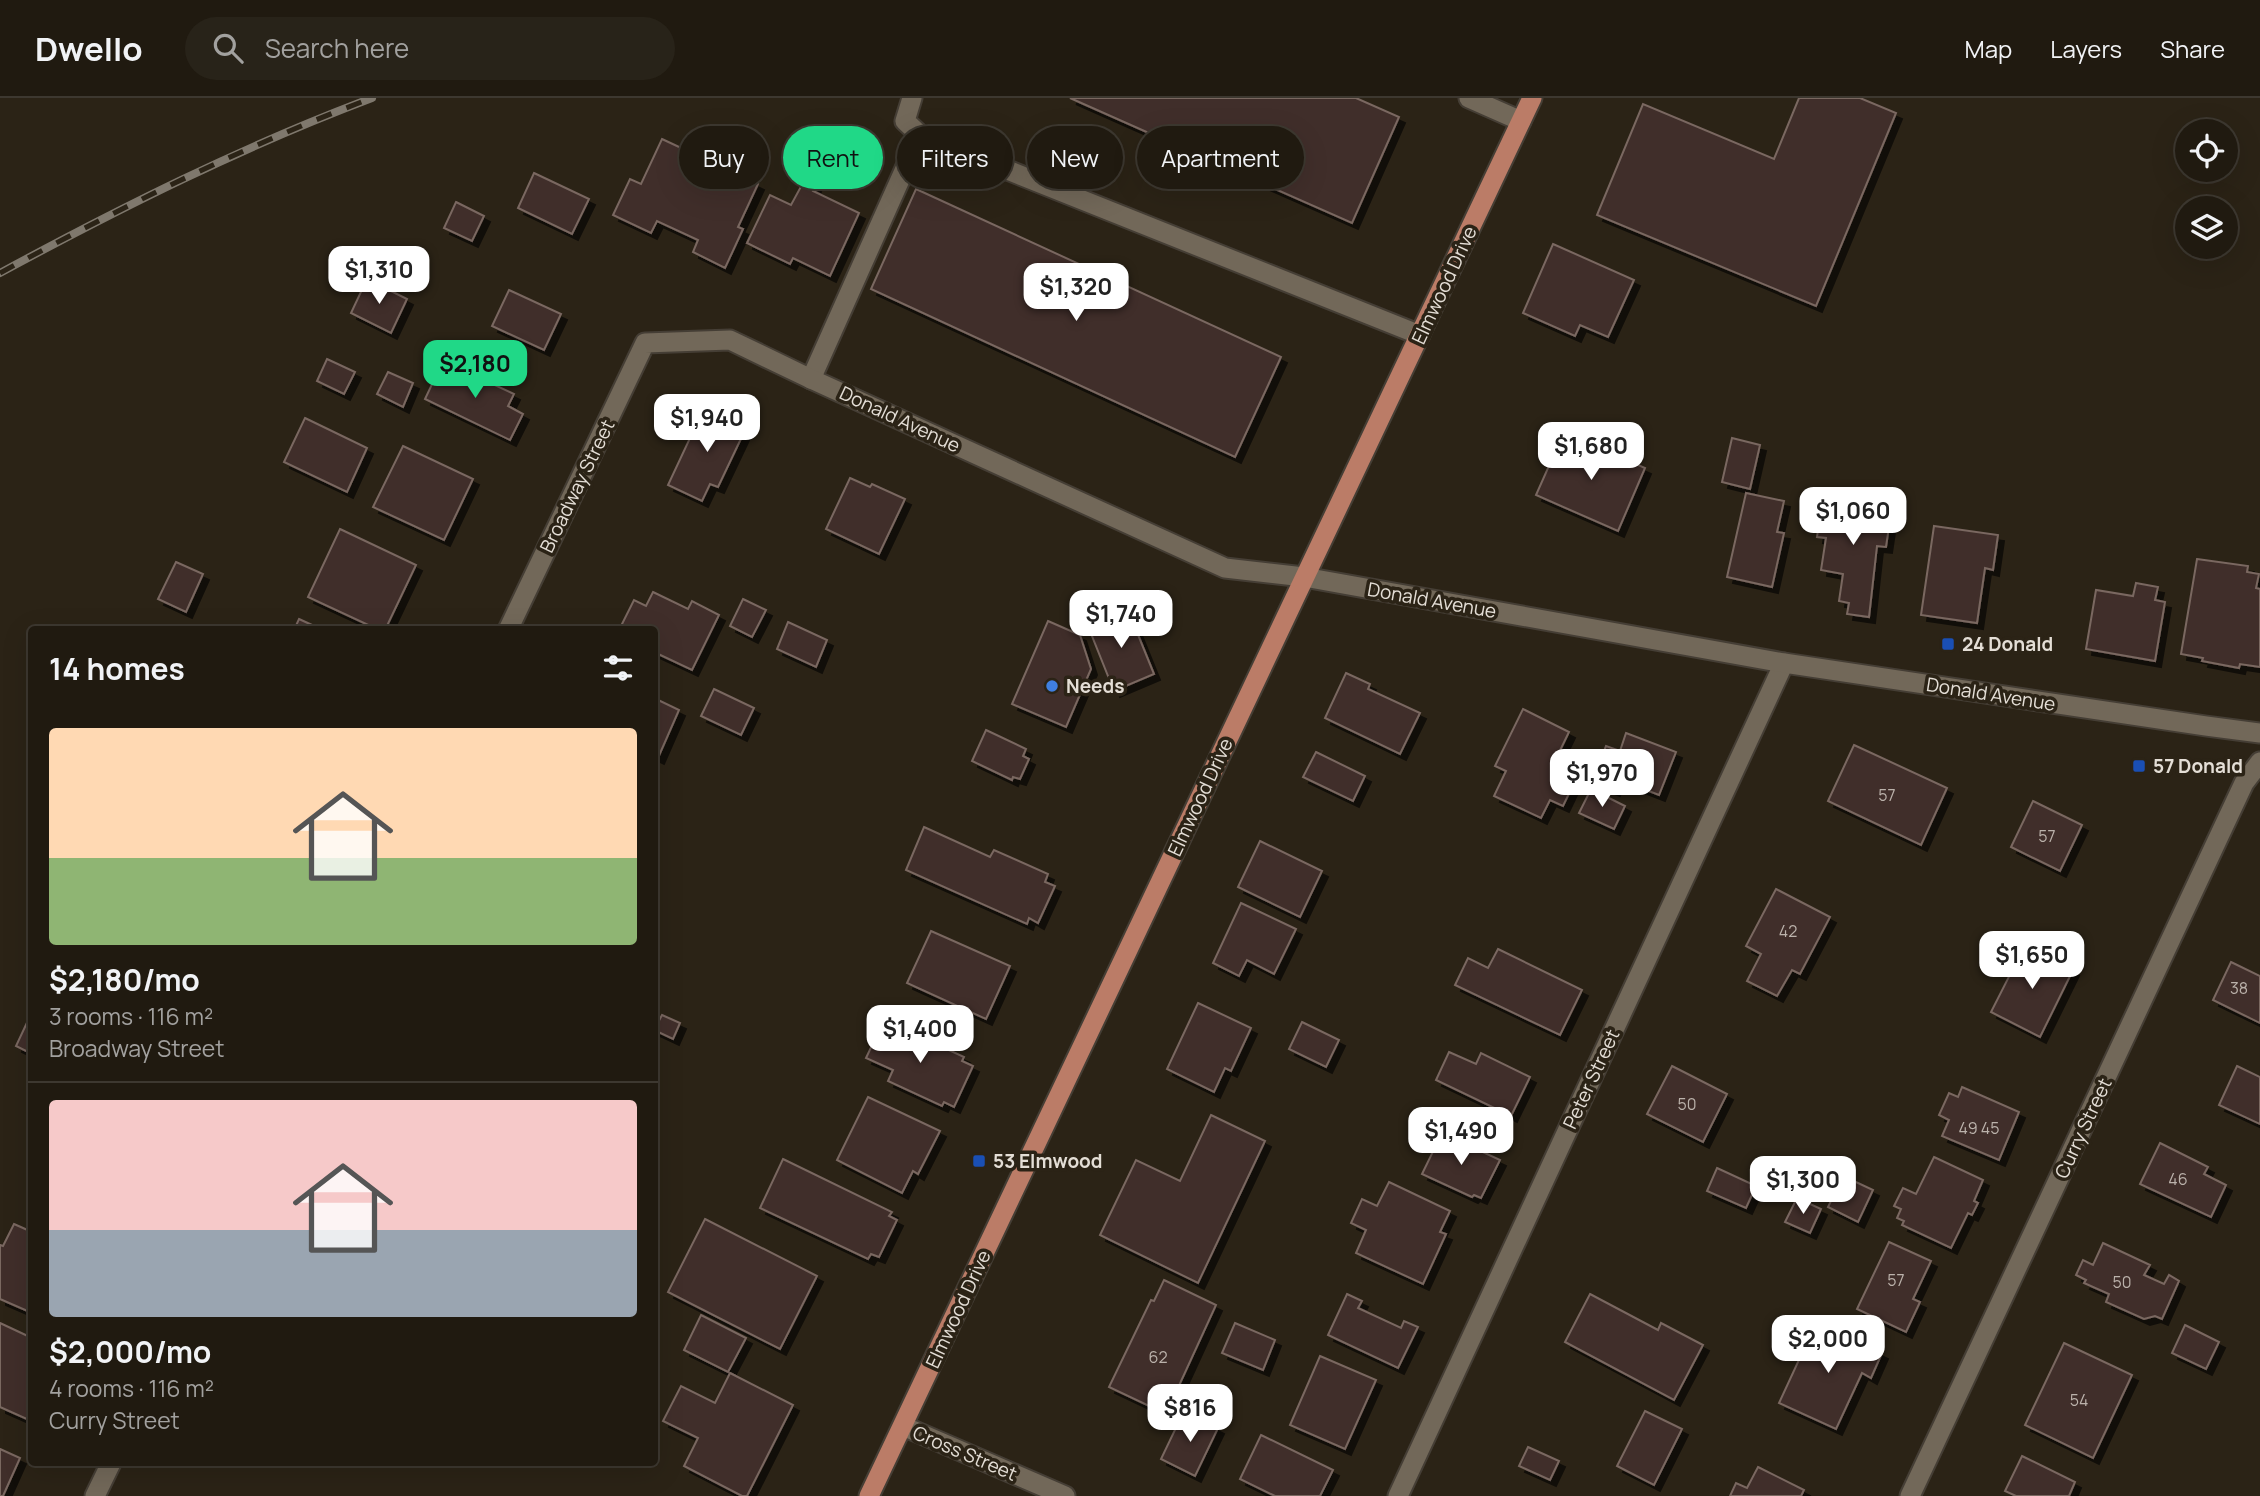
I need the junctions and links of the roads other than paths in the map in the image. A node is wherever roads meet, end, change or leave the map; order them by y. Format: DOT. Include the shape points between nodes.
graph roads {
  1 [pos="912,98"];
  2 [pos="1469,98"];
  3 [pos="1532,98"];
  4 [pos="1521,121"];
  5 [pos="910,126"];
  6 [pos="1013,172"];
  7 [pos="897,186"];
  8 [pos="1420,334"];
  9 [pos="645,343"];
  10 [pos="811,379"];
  11 [pos="1304,577"];
  12 [pos="511,626"];
  13 [pos="1784,663"];
  14 [pos="2260,733"];
  15 [pos="2260,762"];
  16 [pos="903,1426"];
  17 [pos="110,1466"];
  18 [pos="95,1496"];
  19 [pos="869,1496"];
  20 [pos="1065,1496"];
  21 [pos="1398,1496"];
  22 [pos="1910,1496"];
  1 -- 5 [label="street" via="905,121"];
  2 -- 4 [label="street"];
  3 -- 4 [label="main road, Elmwood Drive"];
  4 -- 8 [label="main road, Elmwood Drive"];
  6 -- 8 [label="street"];
  7 -- 10 [label="street"];
  8 -- 11 [label="main road, Elmwood Drive"];
  9 -- 10 [label="street, Donald Avenue" via="730,340"];
  9 -- 12 [label="street, Broadway Street"];
  10 -- 11 [label="street, Donald Avenue" via="1225,568"];
  11 -- 13 [label="street, Donald Avenue"];
  11 -- 16 [label="main road, Elmwood Drive"];
  13 -- 14 [label="street, Donald Avenue"];
  13 -- 21 [label="street, Peter Street"];
  15 -- 22 [label="street, Curry Street" via="2244,783"];
  16 -- 19 [label="main road, Elmwood Drive"];
  16 -- 20 [label="street, Cross Street"];
  17 -- 18 [label="street"];
}
